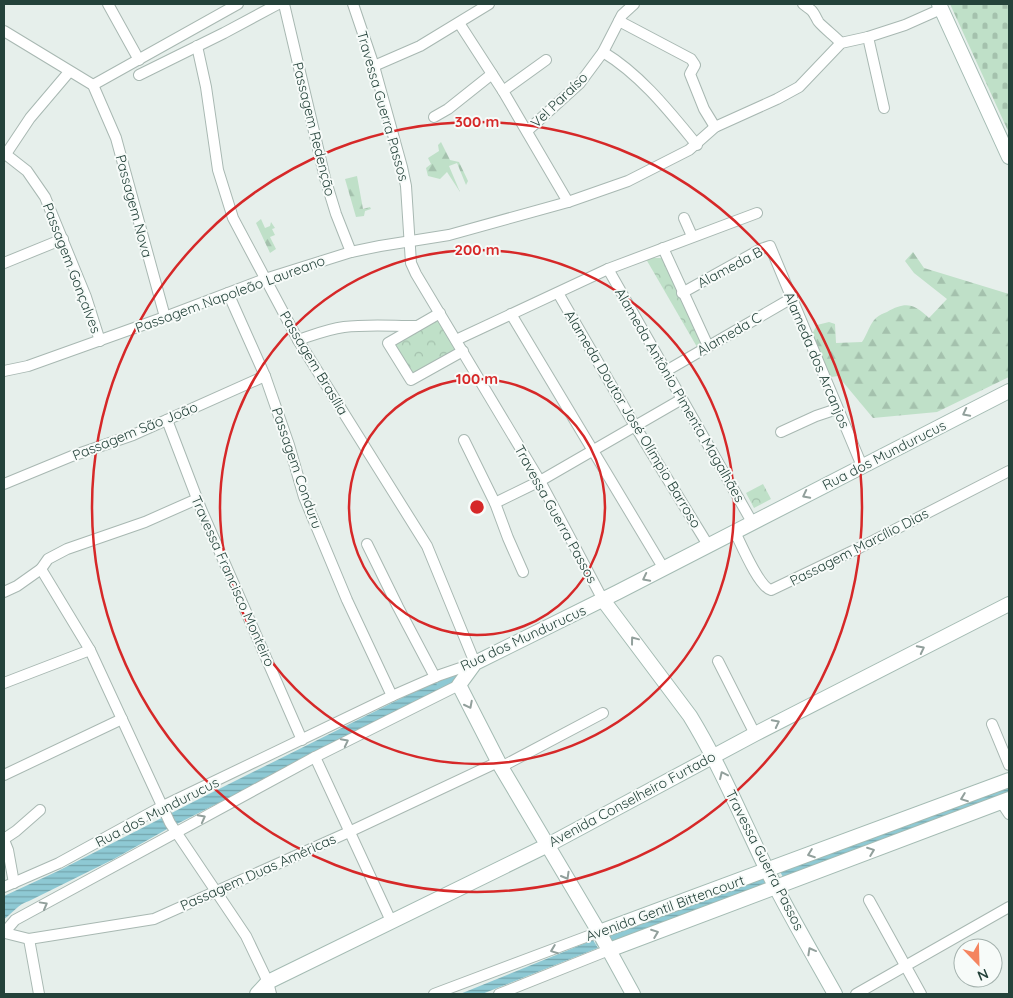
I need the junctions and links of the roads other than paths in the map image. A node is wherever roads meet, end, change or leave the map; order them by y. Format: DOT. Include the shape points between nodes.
graph roads {
  1 [pos="108,4"];
  2 [pos="238,4"];
  3 [pos="278,4"];
  4 [pos="284,4"];
  5 [pos="353,4"];
  6 [pos="489,4"];
  7 [pos="803,4"];
  8 [pos="627,6"];
  9 [pos="940,7"];
  10 [pos="619,21"];
  11 [pos="459,23"];
  12 [pos="4,31"];
  13 [pos="868,37"];
  14 [pos="841,43"];
  15 [pos="197,46"];
  16 [pos="604,48"];
  17 [pos="139,60"];
  18 [pos="546,60"];
  19 [pos="374,66"];
  20 [pos="69,72"];
  21 [pos="492,74"];
  22 [pos="139,75"];
  23 [pos="93,85"];
  24 [pos="503,91"];
  25 [pos="884,108"];
  26 [pos="434,117"];
  27 [pos="715,127"];
  28 [pos="527,131"];
  29 [pos="697,145"];
  30 [pos="5,153"];
  31 [pos="1009,157"];
  32 [pos="568,202"];
  33 [pos="757,213"];
  34 [pos="684,218"];
  35 [pos="692,236"];
  36 [pos="63,239"];
  37 [pos="409,241"];
  38 [pos="662,248"];
  39 [pos="351,252"];
  40 [pos="772,255"];
  41 [pos="4,263"];
  42 [pos="608,268"];
  43 [pos="265,279"];
  44 [pos="228,293"];
  45 [pos="558,293"];
  46 [pos="682,293"];
  47 [pos="792,298"];
  48 [pos="440,313"];
  49 [pos="511,314"];
  50 [pos="165,317"];
  51 [pos="417,326"];
  52 [pos="298,340"];
  53 [pos="456,340"];
  54 [pos="100,341"];
  55 [pos="708,346"];
  56 [pos="463,351"];
  57 [pos="4,371"];
  58 [pos="666,371"];
  59 [pos="265,376"];
  60 [pos="1009,391"];
  61 [pos="682,400"];
  62 [pos="837,409"];
  63 [pos="167,420"];
  64 [pos="635,426"];
  65 [pos="780,432"];
  66 [pos="464,440"];
  67 [pos="593,450"];
  68 [pos="862,466"];
  69 [pos="1009,471"];
  70 [pos="540,480"];
  71 [pos="4,484"];
  72 [pos="197,499"];
  73 [pos="495,503"];
  74 [pos="752,522"];
  75 [pos="734,532"];
  76 [pos="367,544"];
  77 [pos="708,545"];
  78 [pos="41,569"];
  79 [pos="664,569"];
  80 [pos="524,572"];
  81 [pos="4,592"];
  82 [pos="603,600"];
  83 [pos="1009,604"];
  84 [pos="90,650"];
  85 [pos="718,661"];
  86 [pos="475,663"];
  87 [pos="435,677"];
  88 [pos="4,683"];
  89 [pos="459,685"];
  90 [pos="392,696"];
  91 [pos="604,713"];
  92 [pos="122,719"];
  93 [pos="992,724"];
  94 [pos="755,734"];
  95 [pos="302,740"];
  96 [pos="714,756"];
  97 [pos="315,757"];
  98 [pos="500,764"];
  99 [pos="1009,765"];
  100 [pos="4,775"];
  101 [pos="1009,780"];
  102 [pos="1005,801"];
  103 [pos="164,809"];
  104 [pos="40,810"];
  105 [pos="1009,814"];
  106 [pos="173,827"];
  107 [pos="349,832"];
  108 [pos="4,840"];
  109 [pos="548,845"];
  110 [pos="767,870"];
  111 [pos="9,885"];
  112 [pos="776,887"];
  113 [pos="216,891"];
  114 [pos="869,900"];
  115 [pos="1009,907"];
  116 [pos="391,921"];
  117 [pos="599,932"];
  118 [pos="5,933"];
  119 [pos="29,939"];
  120 [pos="609,950"];
  121 [pos="906,966"];
  122 [pos="270,988"];
  123 [pos="505,993"];
  124 [pos="39,994"];
  125 [pos="257,994"];
  126 [pos="434,994"];
  127 [pos="634,994"];
  128 [pos="835,994"];
  129 [pos="856,994"];
  130 [pos="921,994"];
  1 -- 17 [label="street"];
  2 -- 17 [label="street"];
  3 -- 15 [label="street"];
  4 -- 39 [label="street, Passagem Redenção" via="325,178"];
  5 -- 19 [label="street, Travessa Guerra Passos"];
  6 -- 11 [label="street"];
  7 -- 14 [label="street"];
  8 -- 10 [label="street, Vel Paraíso"];
  9 -- 13 [label="street"];
  9 -- 31 [label="street"];
  10 -- 16 [label="street, Vel Paraíso"];
  10 -- 27 [label="street" via="691,59 694,65 690,74"];
  11 -- 19 [label="street" via="420,46"];
  11 -- 21 [label="street"];
  12 -- 20 [label="street"];
  13 -- 14 [label="street"];
  13 -- 25 [label="street"];
  14 -- 27 [label="street, Passagem Napoleão Laureano" via="799,87"];
  15 -- 22 [label="street"];
  15 -- 43 [label="street, Passagem Brasília" via="225,195 243,239"];
  16 -- 28 [label="street, Vel Paraíso" via="580,83"];
  16 -- 29 [label="street" via="644,84"];
  17 -- 23 [label="street"];
  18 -- 24 [label="street"];
  19 -- 37 [label="street, Travessa Guerra Passos" via="404,176"];
  20 -- 23 [label="street"];
  20 -- 30 [label="street"];
  21 -- 24 [label="street"];
  21 -- 26 [label="street"];
  23 -- 50 [label="street, Passagem Nova" via="116,138"];
  24 -- 28 [label="street"];
  27 -- 29 [label="street, Passagem Napoleão Laureano"];
  28 -- 32 [label="street"];
  29 -- 32 [label="street, Passagem Napoleão Laureano" via="628,181"];
  30 -- 36 [label="street, Passagem Gonçalves" via="27,171 45,196"];
  32 -- 37 [label="street, Passagem Napoleão Laureano" via="449,235"];
  33 -- 35 [label="street"];
  34 -- 35 [label="street"];
  35 -- 38 [label="street"];
  36 -- 41 [label="street"];
  36 -- 54 [label="street, Passagem Gonçalves"];
  37 -- 39 [label="street, Passagem Napoleão Laureano"];
  37 -- 48 [label="street, Travessa Guerra Passos" via="411,263"];
  38 -- 42 [label="street"];
  38 -- 46 [label="street"];
  39 -- 43 [label="street, Passagem Napoleão Laureano"];
  40 -- 46 [label="street, Alameda B" via="770,246 761,249"];
  40 -- 47 [label="street, Alameda dos Arcanjos"];
  42 -- 45 [label="street"];
  42 -- 58 [label="street, Alameda Antônio Pimenta Magalhães"];
  43 -- 44 [label="street, Passagem Napoleão Laureano"];
  43 -- 52 [label="street, Passagem Brasília"];
  44 -- 50 [label="street, Passagem Napoleão Laureano"];
  44 -- 59 [label="street, Passagem Conduru"];
  45 -- 49 [label="street"];
  45 -- 64 [label="street, Alameda Doutor José Olímpio Barroso"];
  46 -- 55 [label="street"];
  47 -- 55 [label="street, Alameda C"];
  47 -- 62 [label="street, Alameda dos Arcanjos"];
  48 -- 51 [label="street"];
  48 -- 53 [label="street, Travessa Guerra Passos"];
  49 -- 53 [label="street"];
  49 -- 67 [label="street"];
  50 -- 54 [label="street, Passagem Napoleão Laureano"];
  51 -- 52 [label="street" via="344,327"];
  51 -- 56 [label="street" via="388,343 411,380"];
  52 -- 86 [label="street, Passagem Brasília" via="427,546"];
  53 -- 56 [label="street, Travessa Guerra Passos"];
  54 -- 57 [label="street, Passagem Napoleão Laureano"];
  55 -- 58 [label="street, Alameda C"];
  56 -- 70 [label="street, Travessa Guerra Passos"];
  58 -- 61 [label="street, Alameda Antônio Pimenta Magalhães"];
  59 -- 63 [label="street, Passagem São João"];
  59 -- 90 [label="street, Passagem Conduru" via="304,496 346,600"];
  60 -- 68 [label="street, Rua dos Mundurucus, one-way"];
  61 -- 64 [label="street"];
  61 -- 74 [label="street, Alameda Antônio Pimenta Magalhães"];
  62 -- 65 [label="street"];
  62 -- 68 [label="street, Alameda dos Arcanjos"];
  63 -- 71 [label="street, Passagem São João"];
  63 -- 72 [label="street, Travessa Francisco Monteiro"];
  64 -- 67 [label="street"];
  64 -- 77 [label="street, Alameda Doutor José Olímpio Barroso"];
  66 -- 73 [label="street"];
  67 -- 70 [label="street"];
  67 -- 79 [label="street"];
  68 -- 74 [label="street, Rua dos Mundurucus, one-way"];
  69 -- 75 [label="street, Passagem Marcílio Dias" via="770,590 760,580"];
  70 -- 73 [label="street"];
  70 -- 82 [label="street, Travessa Guerra Passos"];
  72 -- 78 [label="street" via="145,522 67,549 48,559"];
  72 -- 95 [label="street, Travessa Francisco Monteiro"];
  73 -- 80 [label="street"];
  74 -- 75 [label="street, Rua dos Mundurucus"];
  75 -- 77 [label="street, Rua dos Mundurucus"];
  76 -- 87 [label="street"];
  77 -- 79 [label="street, Rua dos Mundurucus"];
  78 -- 81 [label="street"];
  78 -- 84 [label="street"];
  79 -- 82 [label="street, Rua dos Mundurucus, one-way"];
  82 -- 86 [label="street, Rua dos Mundurucus"];
  96 -- 82 [label="street, Travessa Guerra Passos, one-way" via="690,716"];
  94 -- 83 [label="street, Avenida Conselheiro Furtado, one-way"];
  84 -- 88 [label="street"];
  84 -- 92 [label="street"];
  85 -- 94 [label="street"];
  86 -- 87 [label="street, Rua dos Mundurucus"];
  86 -- 89 [label="street"];
  87 -- 90 [label="street, Rua dos Mundurucus"];
  97 -- 89 [label="street, Rua dos Mundurucus, one-way"];
  89 -- 98 [label="street, one-way"];
  90 -- 95 [label="street, Rua dos Mundurucus"];
  91 -- 98 [label="street"];
  92 -- 100 [label="street"];
  92 -- 103 [label="street"];
  93 -- 99 [label="street"];
  94 -- 96 [label="street, Avenida Conselheiro Furtado"];
  95 -- 103 [label="street, Rua dos Mundurucus"];
  96 -- 109 [label="street, Avenida Conselheiro Furtado"];
  110 -- 96 [label="street, Travessa Guerra Passos, one-way"];
  106 -- 97 [label="street, Rua dos Mundurucus, one-way"];
  97 -- 107 [label="street"];
  98 -- 107 [label="street, Passagem Duas Américas"];
  98 -- 109 [label="street"];
  101 -- 110 [label="street, Avenida Gentil Bittencourt, one-way"];
  102 -- 105 [label="street"];
  112 -- 102 [label="street, Avenida Gentil Bittencourt, one-way"];
  103 -- 106 [label="street"];
  103 -- 111 [label="street, Rua dos Mundurucus"];
  104 -- 108 [label="street"];
  106 -- 113 [label="street"];
  118 -- 106 [label="street, Rua dos Mundurucus, one-way" via="15,920"];
  107 -- 113 [label="street, Passagem Duas Américas"];
  107 -- 116 [label="street"];
  108 -- 111 [label="street" via="10,857"];
  109 -- 116 [label="street, Avenida Conselheiro Furtado"];
  109 -- 117 [label="street, one-way"];
  110 -- 112 [label="street, Travessa Guerra Passos"];
  110 -- 117 [label="street, Avenida Gentil Bittencourt"];
  120 -- 112 [label="street, Avenida Gentil Bittencourt, one-way"];
  128 -- 112 [label="street, Travessa Guerra Passos, one-way"];
  113 -- 119 [label="street, Passagem Duas Américas" via="154,919"];
  113 -- 122 [label="street" via="246,936"];
  114 -- 121 [label="street"];
  115 -- 121 [label="street"];
  116 -- 122 [label="street, Avenida Conselheiro Furtado"];
  117 -- 120 [label="street"];
  117 -- 126 [label="street, Avenida Gentil Bittencourt, one-way"];
  118 -- 119 [label="street, Passagem Duas Américas"];
  119 -- 124 [label="street"];
  120 -- 123 [label="street, Avenida Gentil Bittencourt"];
  120 -- 127 [label="street"];
  121 -- 129 [label="street"];
  121 -- 130 [label="street"];
  122 -- 125 [label="street, Avenida Conselheiro Furtado"];
}
